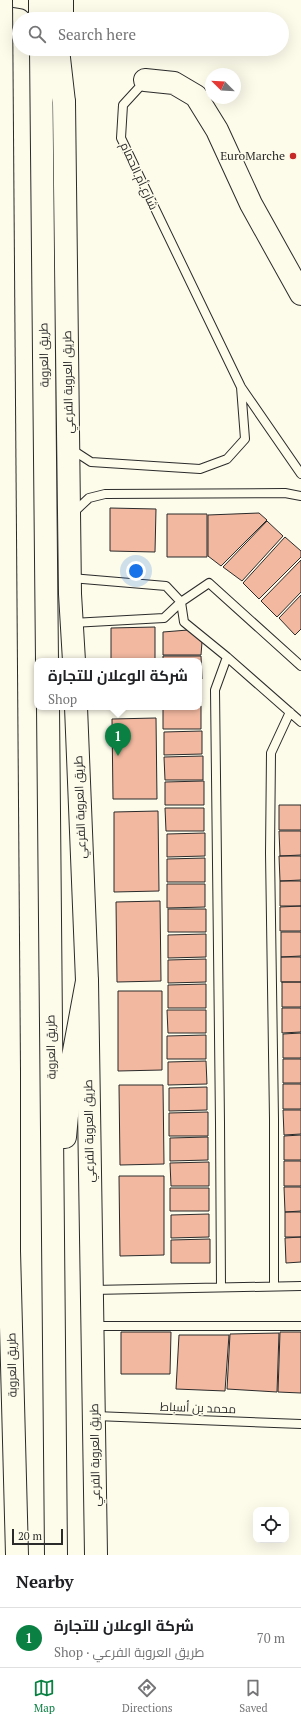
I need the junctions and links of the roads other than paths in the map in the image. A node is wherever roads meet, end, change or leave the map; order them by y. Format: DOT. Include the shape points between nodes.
graph roads {
  1 [pos="1,0"];
  2 [pos="40,0"];
  3 [pos="62,0"];
  4 [pos="40,12"];
  5 [pos="62,12"];
  6 [pos="12,19"];
  7 [pos="0,22"];
  8 [pos="41,56"];
  9 [pos="59,56"];
  10 [pos="63,56"];
  11 [pos="145,80"];
  12 [pos="64,102"];
  13 [pos="301,294"];
  14 [pos="241,387"];
  15 [pos="69,448"];
  16 [pos="301,474"];
  17 [pos="301,496"];
  18 [pos="70,516"];
  19 [pos="70,578"];
  20 [pos="181,602"];
  21 [pos="72,622"];
  22 [pos="228,657"];
  23 [pos="47,658"];
  24 [pos="74,658"];
  25 [pos="301,666"];
  26 [pos="48,710"];
  27 [pos="76,710"];
  28 [pos="290,712"];
  29 [pos="301,722"];
  30 [pos="87,981"];
  31 [pos="0,1208"];
  32 [pos="9,1251"];
  33 [pos="54,1254"];
  34 [pos="274,1286"];
  35 [pos="301,1286"];
  36 [pos="220,1287"];
  37 [pos="92,1290"];
  38 [pos="92,1326"];
  39 [pos="301,1326"];
  40 [pos="95,1416"];
  41 [pos="301,1424"];
  42 [pos="17,1555"];
  43 [pos="56,1555"];
  44 [pos="96,1555"];
  1 -- 32 [label="main road, طريق العروبة, bridge"];
  2 -- 4 [label="main road"];
  3 -- 5 [label="main road"];
  6 -- 7 [label="main road"];
  8 -- 23 [label="main road, طريق العروبة"];
  9 -- 12 [label="main road"];
  10 -- 12 [label="main road"];
  11 -- 13 [label="main road, شارع أم الحمام" via="174,83 196,96 217,130 251,204"];
  11 -- 14 [label="lane, شارع أم الحمام" via="123,105 121,138"];
  12 -- 15 [label="main road, طريق العروبة الفرعي"];
  14 -- 15 [label="lane" via="245,439 227,459 200,469 91,462"];
  14 -- 16 [label="lane, شارع أم الحمام"];
  15 -- 18 [label="main road, طريق العروبة الفرعي"];
  17 -- 18 [label="lane" via="285,493 105,494 89,498"];
  18 -- 19 [label="main road, طريق العروبة الفرعي"];
  19 -- 20 [label="lane" via="166,586"];
  19 -- 21 [label="main road, طريق العروبة الفرعي"];
  20 -- 21 [label="lane" via="164,618"];
  20 -- 22 [label="lane" via="184,622"];
  20 -- 25 [label="lane" via="209,583"];
  21 -- 24 [label="main road, طريق العروبة الفرعي"];
  22 -- 28 [label="lane"];
  22 -- 36 [label="lane" via="215,690"];
  26 -- 33 [label="main road, طريق العروبة"];
  27 -- 30 [label="main road, طريق العروبة الفرعي"];
  28 -- 29 [label="lane"];
  28 -- 34 [label="lane" via="271,754"];
  30 -- 33 [label="main road" via="72,1062"];
  30 -- 37 [label="main road, طريق العروبة الفرعي"];
  31 -- 32 [label="main road"];
  32 -- 42 [label="main road, طريق العروبة"];
  33 -- 43 [label="main road, طريق العروبة"];
  34 -- 35 [label="lane"];
  34 -- 36 [label="lane"];
  36 -- 37 [label="lane"];
  37 -- 38 [label="main road, طريق العروبة الفرعي"];
  38 -- 39 [label="lane"];
  38 -- 40 [label="main road, طريق العروبة الفرعي"];
  40 -- 41 [label="lane, محمد بن أسباط"];
  40 -- 44 [label="main road, طريق العروبة الفرعي"];
}
